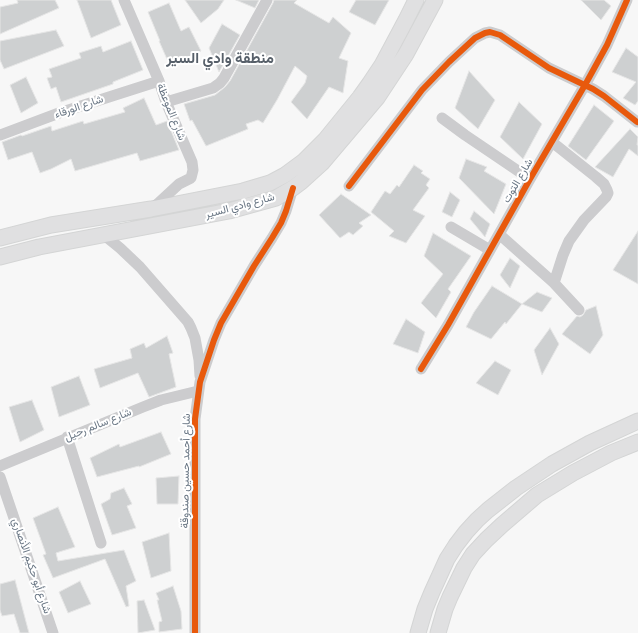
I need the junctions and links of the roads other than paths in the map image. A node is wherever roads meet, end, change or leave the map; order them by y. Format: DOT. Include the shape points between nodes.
graph roads {
  1 [pos="124,0"];
  2 [pos="267,0"];
  3 [pos="416,0"];
  4 [pos="435,0"];
  5 [pos="627,0"];
  6 [pos="159,81"];
  7 [pos="585,85"];
  8 [pos="166,102"];
  9 [pos="442,118"];
  10 [pos="637,122"];
  11 [pos="0,135"];
  12 [pos="552,142"];
  13 [pos="286,175"];
  14 [pos="530,180"];
  15 [pos="349,186"];
  16 [pos="293,188"];
  17 [pos="152,209"];
  18 [pos="451,227"];
  19 [pos="500,234"];
  20 [pos="104,235"];
  21 [pos="0,238"];
  22 [pos="490,250"];
  23 [pos="0,257"];
  24 [pos="554,283"];
  25 [pos="579,310"];
  26 [pos="421,369"];
  27 [pos="199,387"];
  28 [pos="638,421"];
  29 [pos="67,437"];
  30 [pos="638,442"];
  31 [pos="0,466"];
  32 [pos="0,477"];
  33 [pos="101,543"];
  34 [pos="53,633"];
  35 [pos="195,633"];
  36 [pos="418,633"];
  37 [pos="438,633"];
  1 -- 6 [label="street, شارع الموعظة"];
  2 -- 8 [label="street" via="220,83 214,88"];
  3 -- 13 [label="main road, شارع وادي السير" via="382,65 360,97 325,140"];
  4 -- 16 [label="main road, شارع وادي السير" via="406,54 377,98 322,163"];
  5 -- 7 [label="street, شارع التوت" via="607,45"];
  6 -- 8 [label="street, شارع الموعظة"];
  6 -- 11 [label="street, شارع الورقاء"];
  7 -- 10 [label="street" via="604,96"];
  7 -- 12 [label="street, شارع التوت"];
  7 -- 15 [label="street" via="549,68 500,34 485,33 474,38 422,90"];
  8 -- 17 [label="street, شارع الموعظة" via="192,162 193,170 191,178 179,184"];
  9 -- 14 [label="street"];
  12 -- 14 [label="street, شارع التوت"];
  12 -- 24 [label="street" via="596,177 608,193 569,241"];
  13 -- 16 [label="main road"];
  13 -- 17 [label="main road, شارع وادي السير" via="243,191"];
  14 -- 19 [label="street, شارع التوت"];
  16 -- 20 [label="main road, شارع وادي السير" via="276,198 229,211"];
  16 -- 27 [label="street, شارع أحمد حسين صندوقة" via="286,211 272,238 221,323"];
  17 -- 21 [label="main road, شارع وادي السير" via="51,225"];
  18 -- 22 [label="street"];
  19 -- 22 [label="street, شارع التوت"];
  19 -- 24 [label="street"];
  20 -- 23 [label="main road, شارع وادي السير"];
  20 -- 27 [label="street, شارع أحمد حسين صندوقة" via="140,267 188,322 195,338 199,360"];
  22 -- 26 [label="street, شارع التوت"];
  24 -- 25 [label="street"];
  27 -- 29 [label="street, شارع سالم رحيل"];
  27 -- 35 [label="street, شارع أحمد حسين صندوقة" via="195,419"];
  28 -- 36 [label="main road" via="552,464 516,488 477,520 447,559 425,609"];
  29 -- 31 [label="street, شارع سالم رحيل"];
  29 -- 33 [label="street"];
  30 -- 37 [label="main road" via="611,453 537,495 486,540 464,568 445,609"];
  32 -- 34 [label="street, شارع أبو حكيم الأنصاري"];
}
